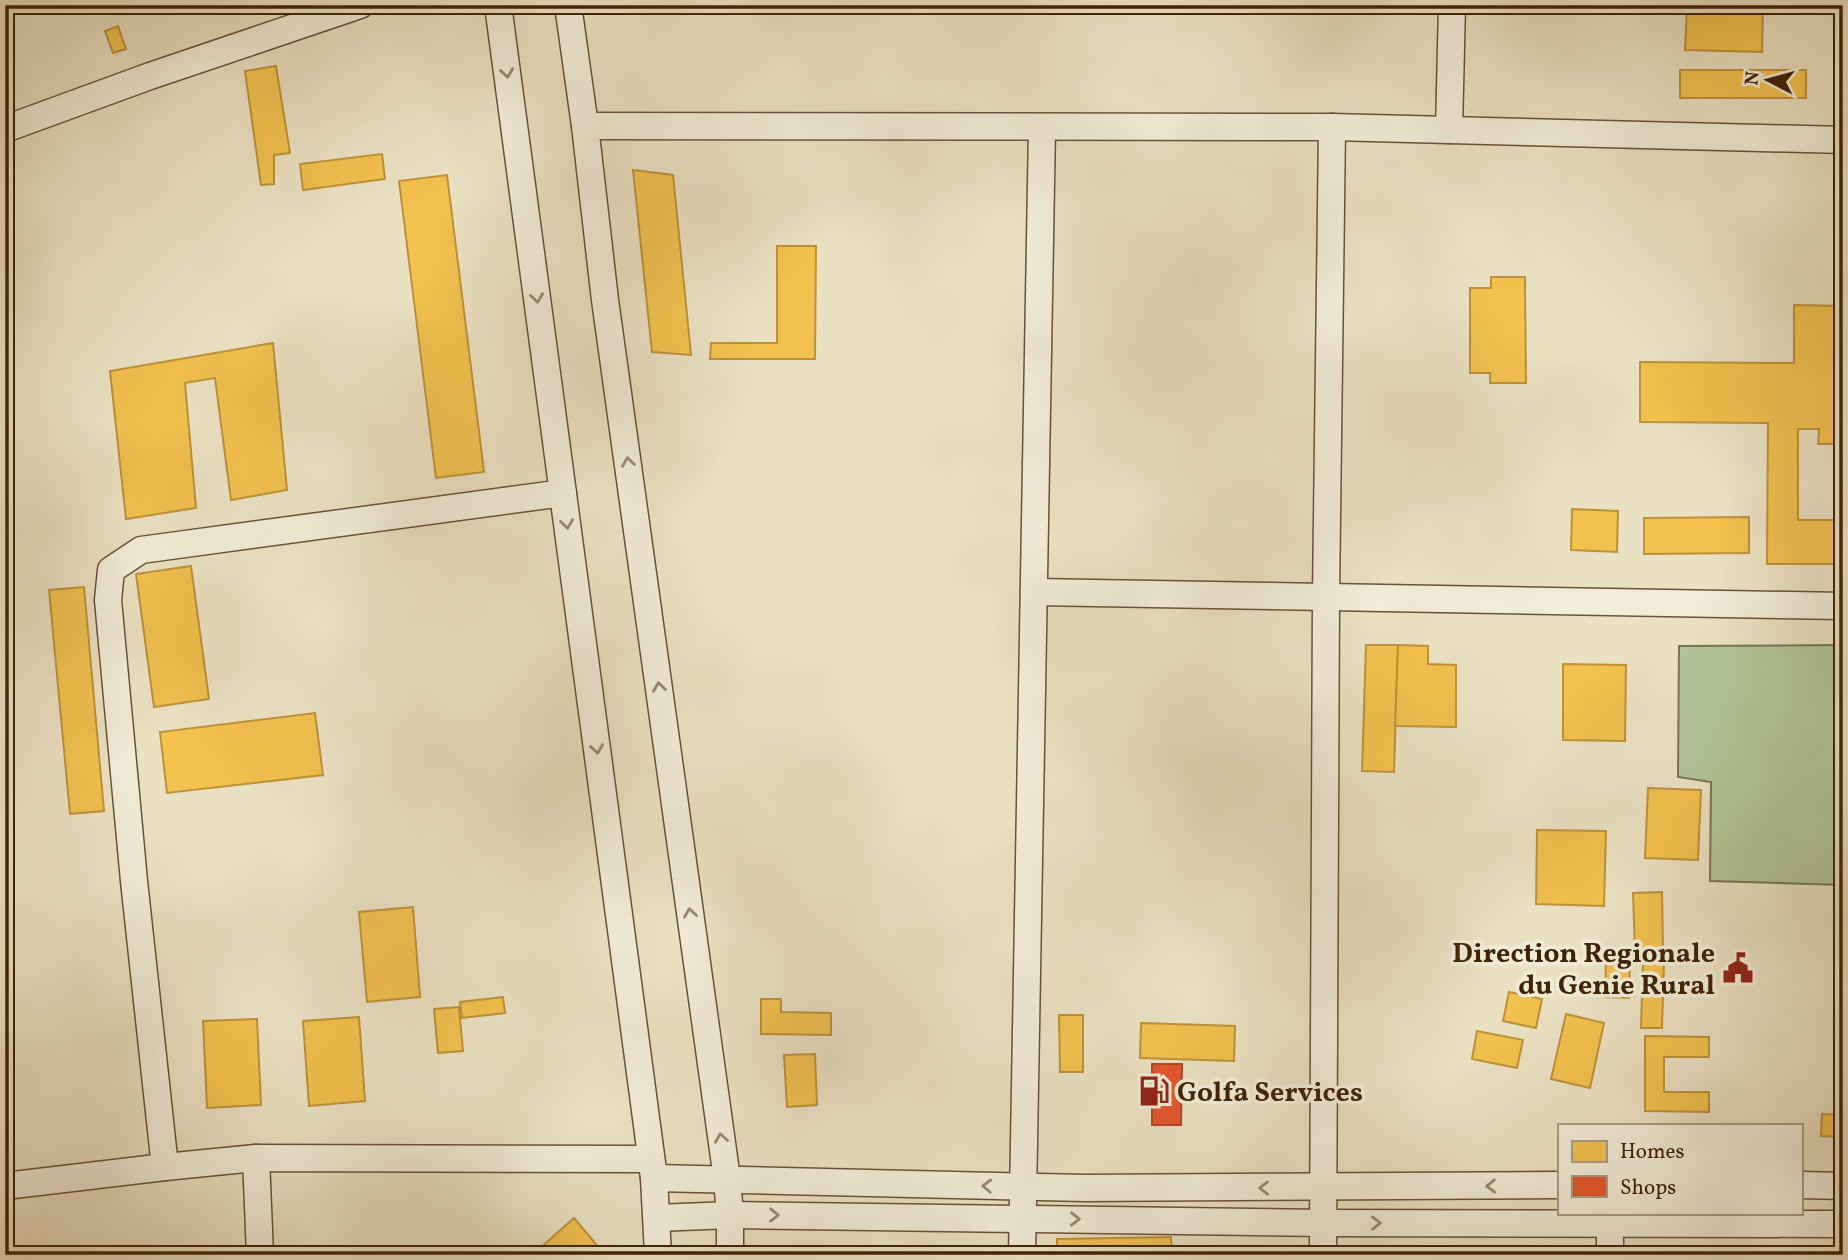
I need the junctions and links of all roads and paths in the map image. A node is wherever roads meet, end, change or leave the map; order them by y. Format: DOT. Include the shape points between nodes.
graph roads {
  1 [pos="360,5"];
  2 [pos="498,5"];
  3 [pos="568,5"];
  4 [pos="1452,5"];
  5 [pos="585,126"];
  6 [pos="1042,127"];
  7 [pos="1332,127"];
  8 [pos="5,129"];
  9 [pos="1449,130"];
  10 [pos="1843,140"];
  11 [pos="563,492"];
  12 [pos="1034,592"];
  13 [pos="1326,596"];
  14 [pos="1843,606"];
  15 [pos="256,1158"];
  16 [pos="165,1167"];
  17 [pos="652,1168"];
  18 [pos="727,1179"];
  19 [pos="1558,1185"];
  20 [pos="1802,1185"];
  21 [pos="5,1186"];
  22 [pos="1843,1186"];
  23 [pos="1023,1187"];
  24 [pos="1323,1188"];
  25 [pos="730,1215"];
  26 [pos="657,1218"];
  27 [pos="1023,1218"];
  28 [pos="1610,1218"];
  29 [pos="1323,1223"];
  30 [pos="1843,1224"];
  31 [pos="260,1255"];
  32 [pos="658,1255"];
  33 [pos="730,1255"];
  34 [pos="1022,1255"];
  35 [pos="1323,1255"];
  36 [pos="1610,1255"];
  1 -- 8 [label="street"];
  2 -- 11 [label="street, one-way"];
  3 -- 5 [label="street"];
  4 -- 9 [label="street"];
  5 -- 6 [label="street"];
  18 -- 5 [label="street, one-way"];
  6 -- 7 [label="street"];
  6 -- 12 [label="street"];
  7 -- 9 [label="street"];
  7 -- 13 [label="street"];
  9 -- 10 [label="street"];
  11 -- 16 [label="street" via="141,550 111,570 110,627"];
  11 -- 17 [label="street, one-way"];
  12 -- 13 [label="street"];
  12 -- 23 [label="street"];
  13 -- 14 [label="street"];
  13 -- 24 [label="street"];
  15 -- 16 [label="street"];
  15 -- 17 [label="street"];
  15 -- 31 [label="street"];
  16 -- 21 [label="street"];
  17 -- 18 [label="street"];
  17 -- 26 [label="street"];
  23 -- 18 [label="street, one-way"];
  18 -- 25 [label="street"];
  19 -- 24 [label="street, one-way"];
  20 -- 22 [label="street"];
  24 -- 23 [label="street, one-way"];
  23 -- 27 [label="street"];
  24 -- 29 [label="street"];
  25 -- 26 [label="street"];
  25 -- 27 [label="street, one-way"];
  25 -- 33 [label="street"];
  26 -- 32 [label="street"];
  27 -- 29 [label="street, one-way"];
  27 -- 34 [label="street"];
  29 -- 28 [label="street, one-way"];
  28 -- 30 [label="street"];
  28 -- 36 [label="street"];
  29 -- 35 [label="street"];
}
